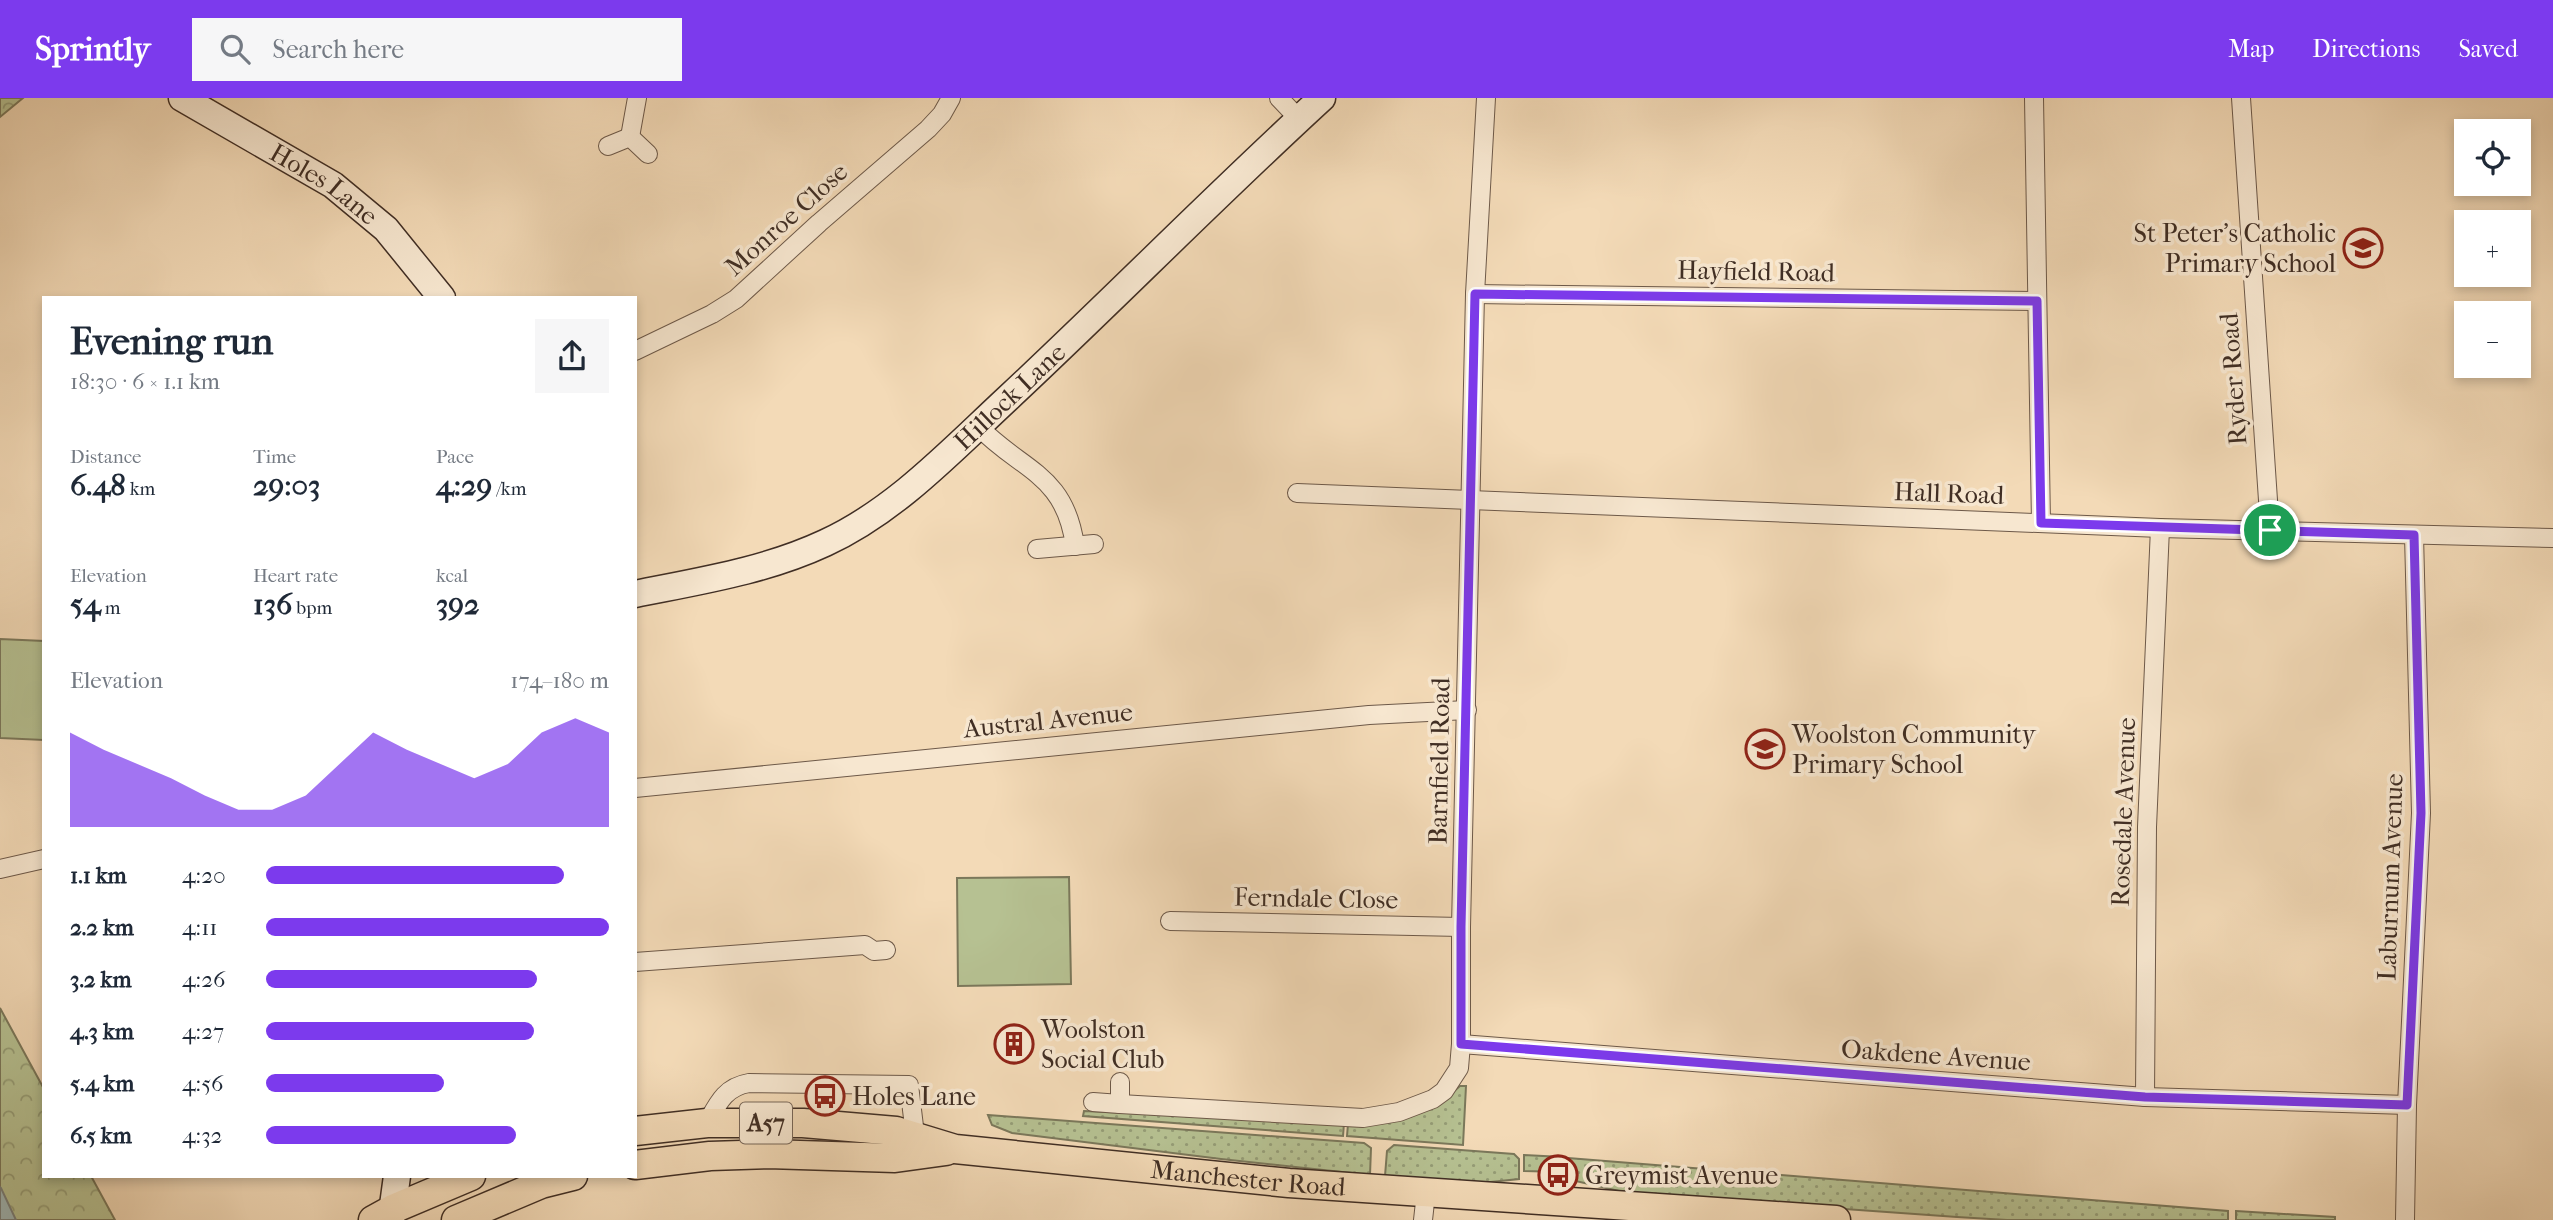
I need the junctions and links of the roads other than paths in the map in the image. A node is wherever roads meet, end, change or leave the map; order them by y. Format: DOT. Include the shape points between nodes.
graph roads {
  1 [pos="182,98"];
  2 [pos="637,98"];
  3 [pos="951,98"];
  4 [pos="1279,98"];
  5 [pos="1322,98"];
  6 [pos="1486,98"];
  7 [pos="2034,98"];
  8 [pos="2242,98"];
  9 [pos="209,104"];
  10 [pos="1299,119"];
  11 [pos="629,137"];
  12 [pos="608,146"];
  13 [pos="648,154"];
  14 [pos="1475,294"];
  15 [pos="440,296"];
  16 [pos="2037,301"];
  17 [pos="637,350"];
  18 [pos="978,426"];
  19 [pos="1297,494"];
  20 [pos="1470,501"];
  21 [pos="2041,523"];
  22 [pos="2160,528"];
  23 [pos="2270,530"];
  24 [pos="2414,535"];
  25 [pos="2553,538"];
  26 [pos="1094,544"];
  27 [pos="1075,546"];
  28 [pos="1037,549"];
  29 [pos="637,594"];
  30 [pos="1467,710"];
  31 [pos="637,788"];
  32 [pos="42,859"];
  33 [pos="0,869"];
  34 [pos="1170,921"];
  35 [pos="1461,927"];
  36 [pos="886,950"];
  37 [pos="637,962"];
  38 [pos="1461,1044"];
  39 [pos="1120,1082"];
  40 [pos="2145,1097"];
  41 [pos="1093,1102"];
  42 [pos="1120,1104"];
  43 [pos="2407,1105"];
  44 [pos="707,1123"];
  45 [pos="637,1131"];
  46 [pos="916,1146"];
  47 [pos="637,1165"];
  48 [pos="396,1178"];
  49 [pos="467,1178"];
  50 [pos="565,1178"];
  51 [pos="1424,1207"];
  52 [pos="1713,1215"];
  53 [pos="386,1216"];
  54 [pos="456,1220"];
  55 [pos="1836,1220"];
  56 [pos="2405,1220"];
  1 -- 9 [label="street, Holes Lane"];
  2 -- 11 [label="street"];
  3 -- 17 [label="street, Monroe Close" via="928,129 736,299"];
  4 -- 10 [label="street"];
  5 -- 10 [label="street, Hillock Lane"];
  6 -- 14 [label="street, Barnfield Road"];
  7 -- 16 [label="street"];
  8 -- 23 [label="street, Ryder Road"];
  9 -- 15 [label="street, Holes Lane" via="333,185 386,229"];
  10 -- 18 [label="street, Hillock Lane"];
  11 -- 12 [label="street"];
  11 -- 13 [label="street"];
  14 -- 16 [label="street, Hayfield Road"];
  14 -- 20 [label="street, Barnfield Road"];
  16 -- 21 [label="street"];
  18 -- 27 [label="street" via="1056,493 1065,506"];
  18 -- 29 [label="street, Hillock Lane" via="877,513 825,543 775,562"];
  19 -- 20 [label="street, Hall Road"];
  20 -- 21 [label="street, Hall Road"];
  20 -- 30 [label="street, Barnfield Road"];
  21 -- 22 [label="street, Hall Road"];
  22 -- 23 [label="street, Hall Road"];
  22 -- 40 [label="street, Rosedale Avenue" via="2147,827"];
  23 -- 24 [label="street, Hall Road"];
  24 -- 25 [label="street, Hall Road"];
  24 -- 43 [label="street, Laburnum Avenue" via="2421,813"];
  26 -- 27 [label="street"];
  27 -- 28 [label="street"];
  30 -- 31 [label="street, Austral Avenue" via="1369,715"];
  30 -- 35 [label="street, Barnfield Road"];
  32 -- 33 [label="street"];
  34 -- 35 [label="street, Ferndale Close"];
  35 -- 38 [label="street, Barnfield Road"];
  36 -- 37 [label="street" via="874,951 865,945"];
  38 -- 40 [label="street, Oakdene Avenue"];
  38 -- 42 [label="street, Barnfield Road" via="1459,1068 1444,1091 1416,1107 1381,1116 1346,1118"];
  39 -- 42 [label="street"];
  40 -- 43 [label="street, Oakdene Avenue"];
  41 -- 42 [label="street, Barnfield Road"];
  43 -- 56 [label="street, Laburnum Avenue"];
  44 -- 45 [label="main road, Manchester Road / A57"];
  44 -- 46 [label="main road, Manchester Road / A57" via="803,1123 897,1131"];
  44 -- 46 [label="street" via="721,1097 739,1085 909,1085"];
  46 -- 47 [label="main road, Manchester Road / A57" via="895,1158 756,1154"];
  46 -- 51 [label="main road, Manchester Road / A57" via="1289,1183"];
  48 -- 53 [label="street"];
  49 -- 53 [label="main road"];
  50 -- 54 [label="main road"];
  51 -- 52 [label="main road, Manchester Road / A57"];
  52 -- 55 [label="main road, Manchester Road / A57"];
}
